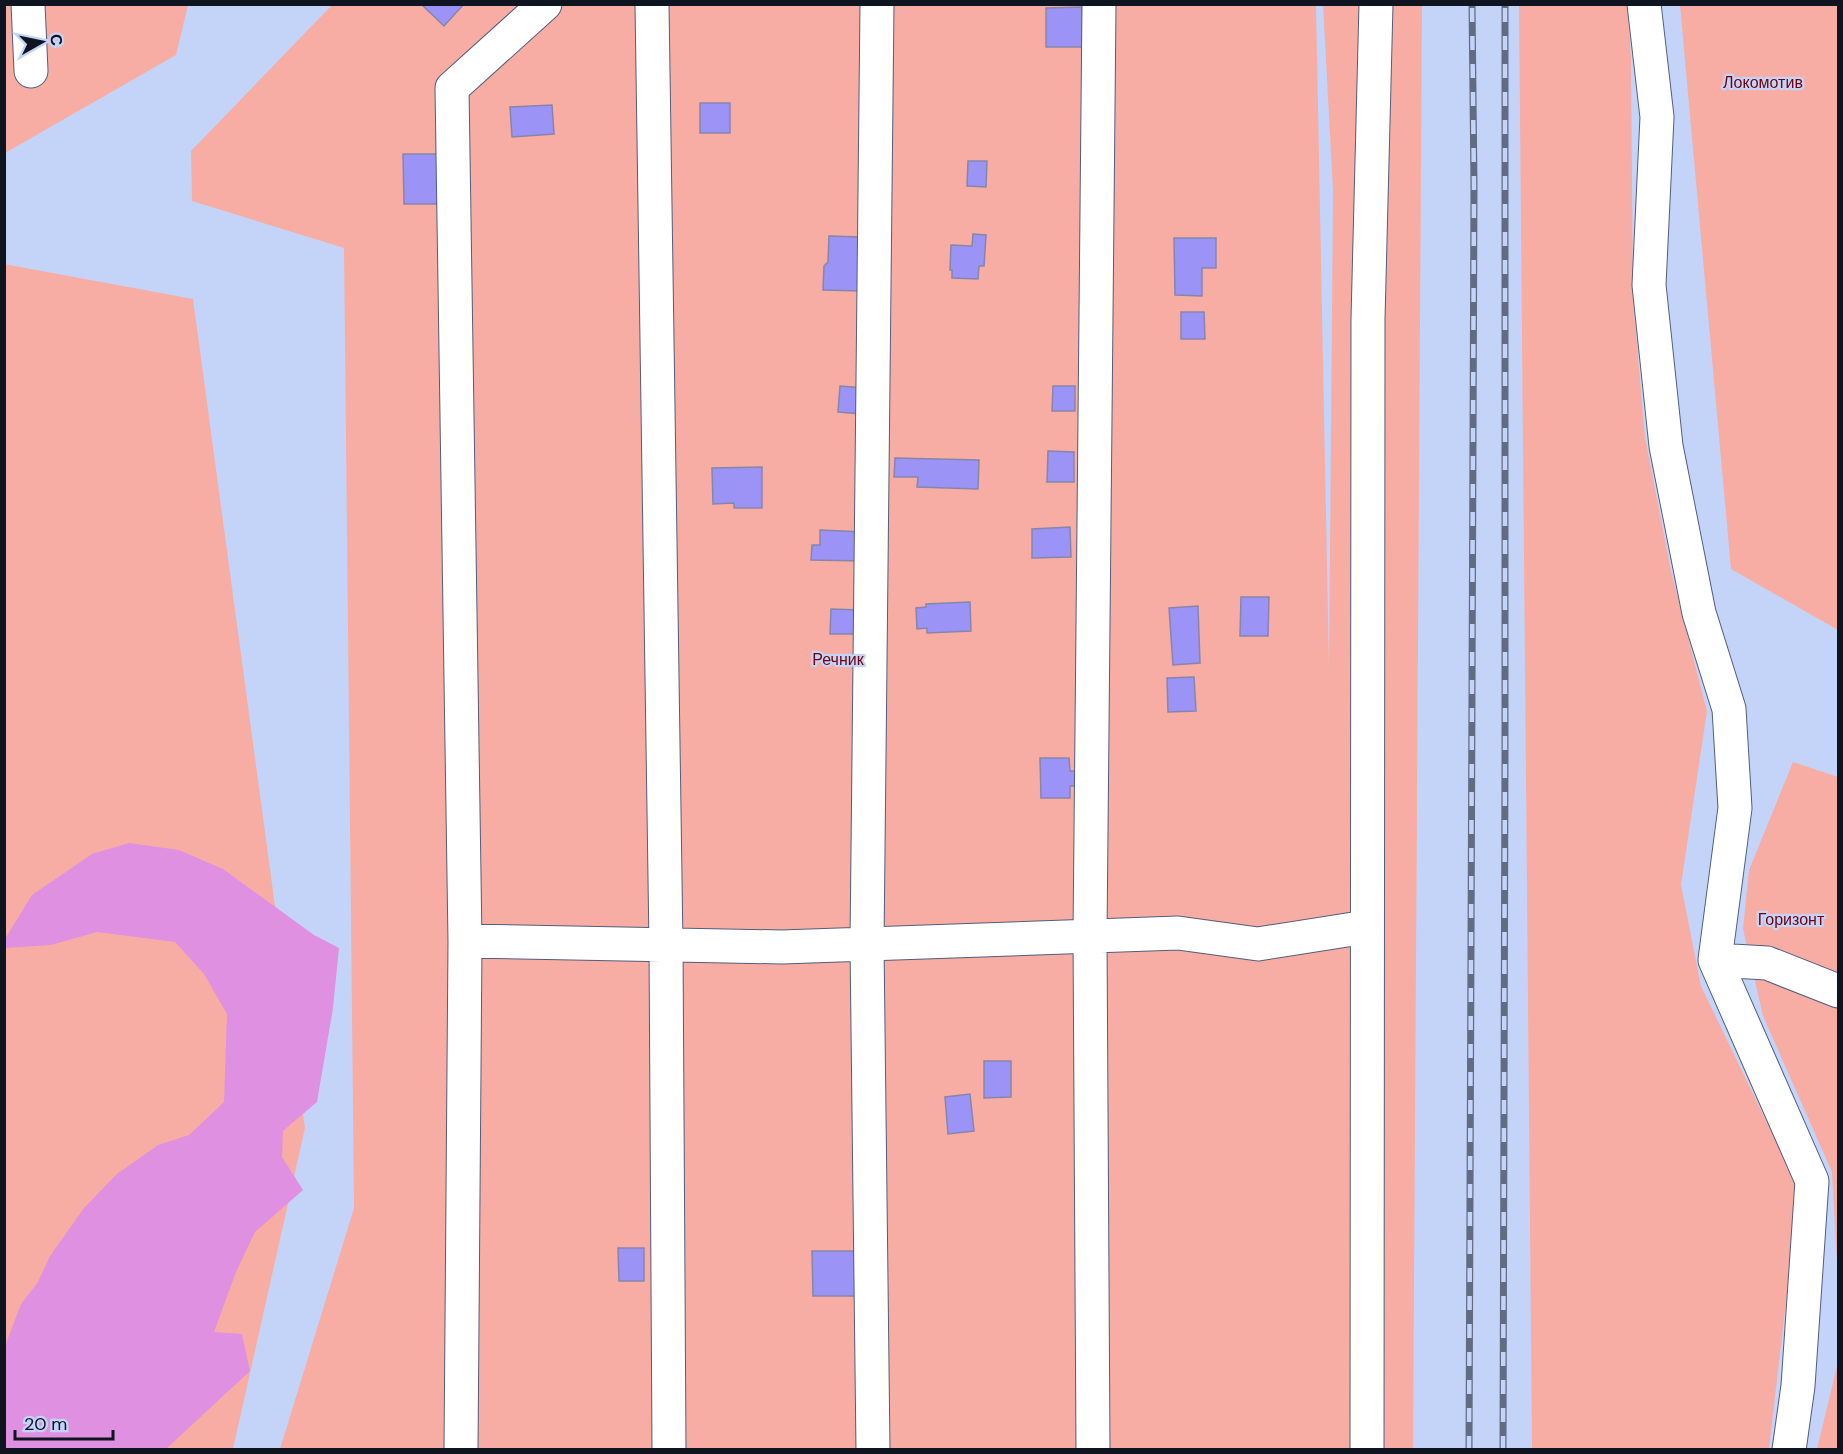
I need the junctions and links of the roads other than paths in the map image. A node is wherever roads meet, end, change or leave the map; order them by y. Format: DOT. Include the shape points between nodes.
graph roads {
  1 [pos="28,4"];
  2 [pos="544,4"];
  3 [pos="652,4"];
  4 [pos="877,4"];
  5 [pos="1099,4"];
  6 [pos="1376,4"];
  7 [pos="1644,4"];
  8 [pos="31,71"];
  9 [pos="1366,927"];
  10 [pos="1090,936"];
  11 [pos="465,941"];
  12 [pos="867,944"];
  13 [pos="666,945"];
  14 [pos="1715,960"];
  15 [pos="1839,991"];
  16 [pos="461,1449"];
  17 [pos="669,1449"];
  18 [pos="873,1449"];
  19 [pos="1093,1449"];
  20 [pos="1367,1449"];
  21 [pos="1789,1449"];
  1 -- 8 [label="lane"];
  2 -- 11 [label="lane" via="452,88"];
  3 -- 13 [label="lane"];
  4 -- 12 [label="lane"];
  5 -- 10 [label="lane"];
  6 -- 9 [label="lane" via="1368,319"];
  7 -- 14 [label="lane" via="1657,117 1649,285 1666,446 1699,613 1729,709 1735,808"];
  9 -- 10 [label="lane" via="1258,944 1178,933"];
  9 -- 20 [label="lane"];
  10 -- 12 [label="lane"];
  10 -- 19 [label="lane"];
  11 -- 13 [label="lane"];
  11 -- 16 [label="lane"];
  12 -- 13 [label="lane"];
  12 -- 18 [label="lane"];
  13 -- 17 [label="lane"];
  14 -- 15 [label="lane" via="1767,963"];
  14 -- 21 [label="lane" via="1812,1181 1798,1386"];
}
